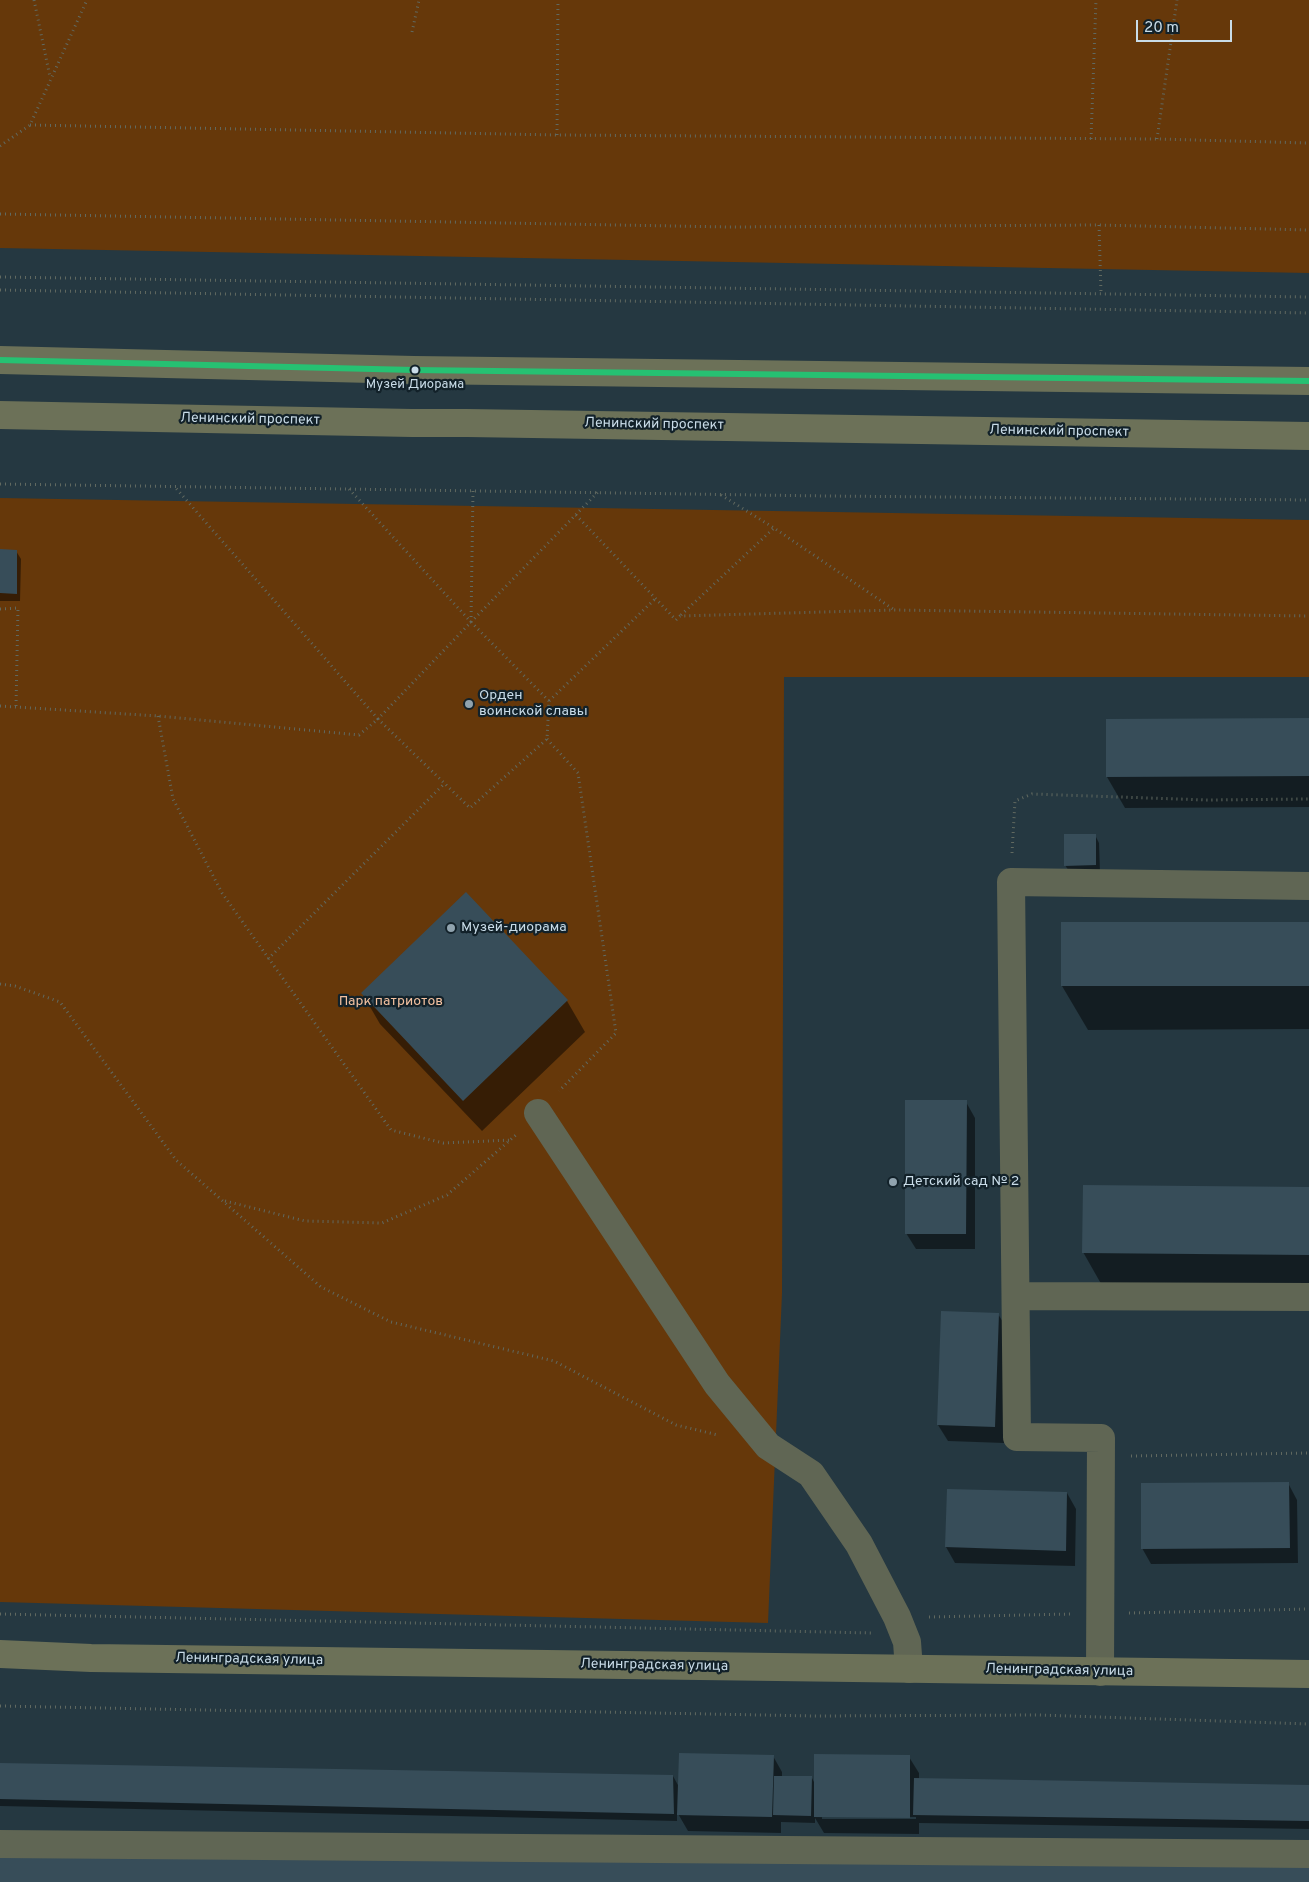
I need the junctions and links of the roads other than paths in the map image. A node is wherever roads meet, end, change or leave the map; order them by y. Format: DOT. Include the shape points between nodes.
graph roads {
  1 [pos="0,360"];
  2 [pos="1309,381"];
  3 [pos="0,415"];
  4 [pos="1309,436"];
  5 [pos="1309,886"];
  6 [pos="538,1113"];
  7 [pos="1016,1296"];
  8 [pos="1309,1297"];
  9 [pos="0,1654"];
  10 [pos="909,1669"];
  11 [pos="1100,1672"];
  12 [pos="1309,1674"];
  13 [pos="0,1844"];
  14 [pos="1309,1854"];
  1 -- 2 [label="main road" via="414,370"];
  3 -- 4 [label="main road, Ленинский проспект"];
  5 -- 7 [label="lane" via="1011,882"];
  6 -- 10 [label="lane" via="716,1384 768,1446 812,1474 859,1544 908,1642"];
  7 -- 8 [label="lane"];
  7 -- 11 [label="lane" via="1017,1437 1101,1438"];
  9 -- 10 [label="main road, Ленинградская улица"];
  10 -- 11 [label="main road, Ленинградская улица"];
  11 -- 12 [label="main road, Ленинградская улица"];
  13 -- 14 [label="lane"];
}
